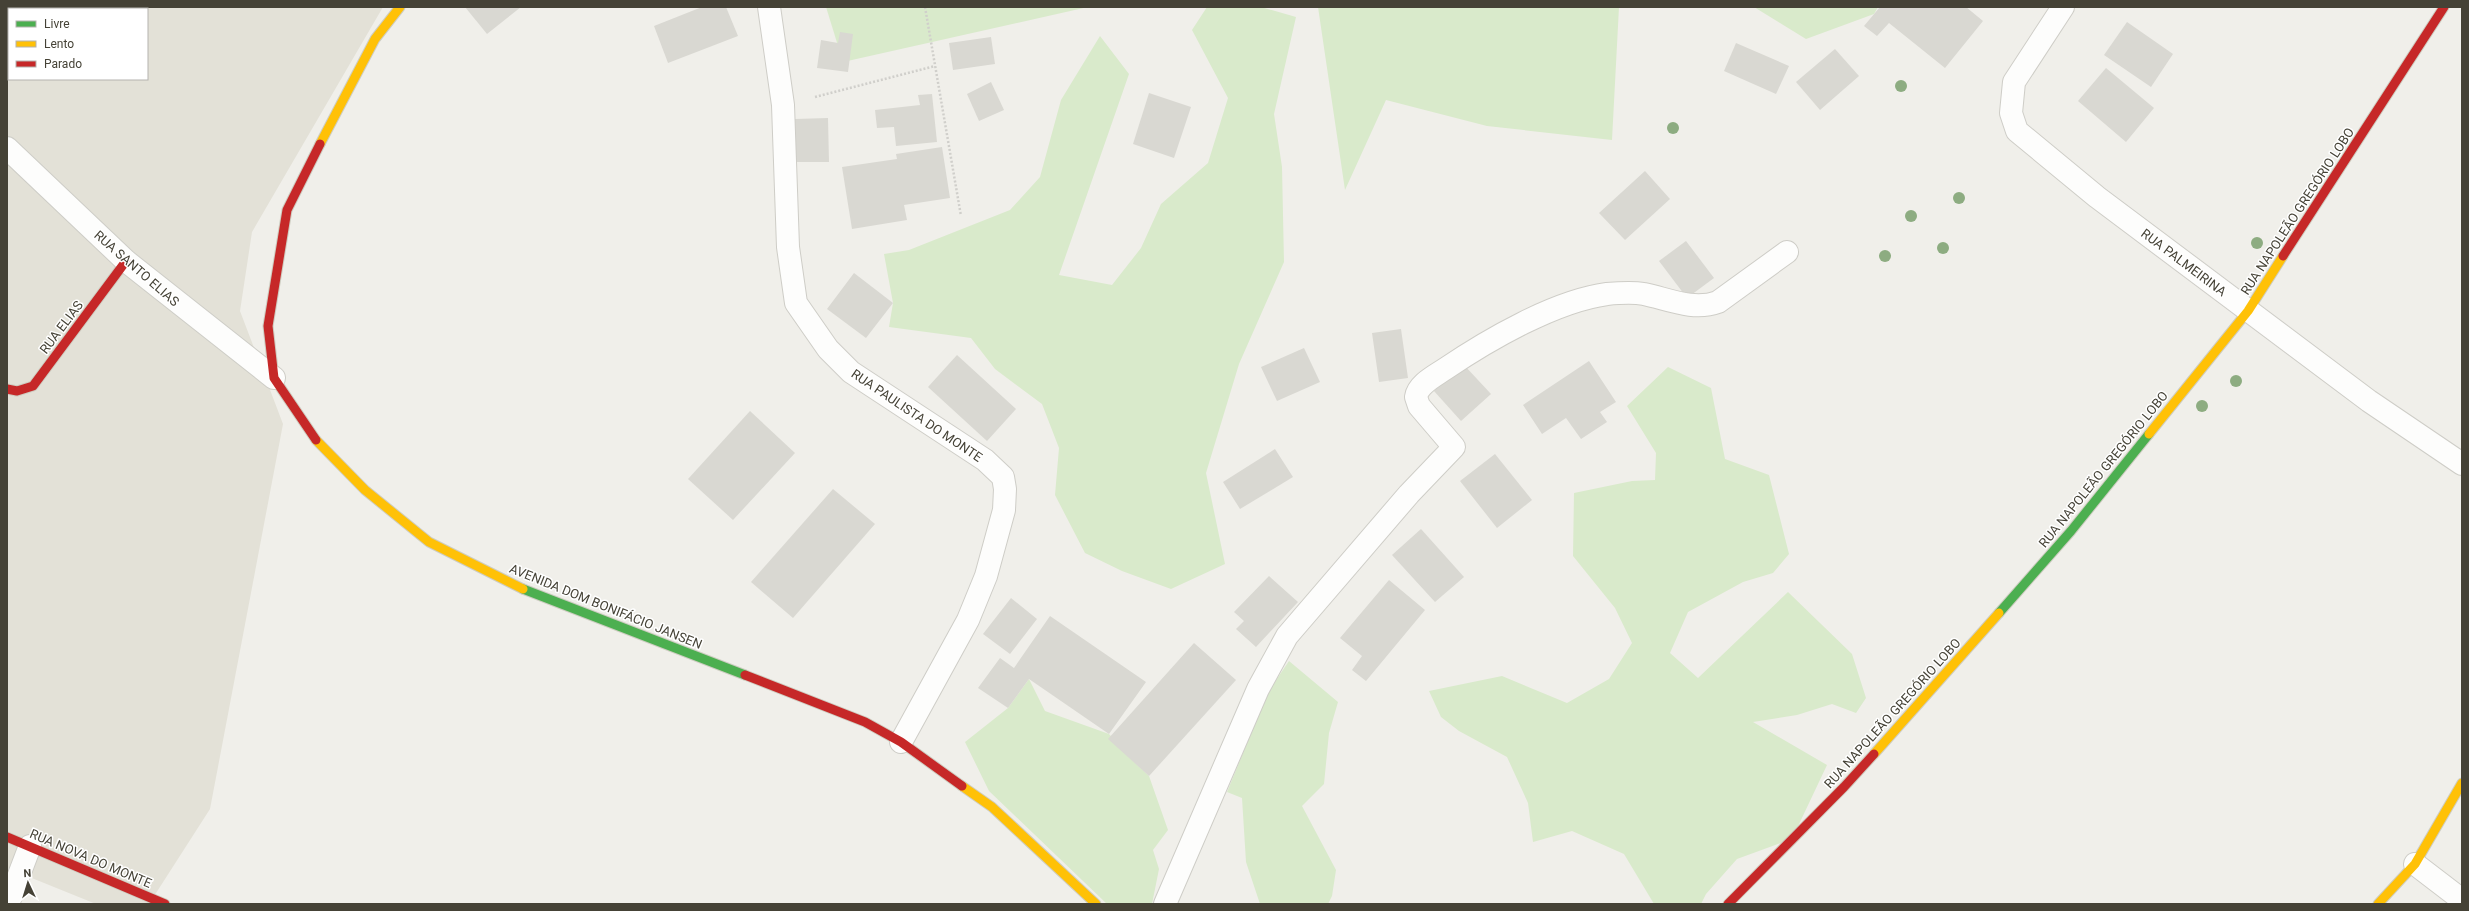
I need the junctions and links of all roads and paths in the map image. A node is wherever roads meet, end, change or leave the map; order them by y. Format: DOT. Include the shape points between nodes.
graph roads {
  1 [pos="400,7"];
  2 [pos="769,7"];
  3 [pos="925,7"];
  4 [pos="2063,7"];
  5 [pos="2444,7"];
  6 [pos="935,66"];
  7 [pos="783,105"];
  8 [pos="7,148"];
  9 [pos="961,216"];
  10 [pos="1788,252"];
  11 [pos="126,261"];
  12 [pos="2248,311"];
  13 [pos="274,378"];
  14 [pos="7,390"];
  15 [pos="2462,464"];
  16 [pos="901,742"];
  17 [pos="2462,783"];
  18 [pos="7,837"];
  19 [pos="30,846"];
  20 [pos="2415,864"];
  21 [pos="2462,900"];
  22 [pos="8,904"];
  23 [pos="165,904"];
  24 [pos="1096,904"];
  25 [pos="1165,904"];
  26 [pos="1728,904"];
  27 [pos="2378,904"];
  1 -- 13 [label="street, AVENIDA DOM BONIFÁCIO JANSEN" via="375,39 347,89 287,210 268,326"];
  2 -- 7 [label="street, RUA PAULISTA DO MONTE"];
  3 -- 6 [label="path"];
  4 -- 12 [label="street, RUA PALMEIRINA" via="2014,82 2010,113 2017,131 2097,197"];
  5 -- 12 [label="street, RUA NAPOLEÃO GREGÓRIO LOBO"];
  6 -- 7 [label="path"];
  6 -- 9 [label="path"];
  7 -- 16 [label="street, RUA PAULISTA DO MONTE" via="788,247 796,303 828,349 851,372 985,460 1003,477 1004,510 986,576 968,620"];
  8 -- 11 [label="street, RUA SANTO ELIAS"];
  10 -- 25 [label="street" via="1718,302 1709,305 1690,305 1642,294 1608,294 1580,301 1481,345 1421,386 1416,397 1419,406 1454,447 1409,494 1287,636 1258,689"];
  11 -- 13 [label="street, RUA SANTO ELIAS"];
  11 -- 14 [label="street, RUA ELIAS" via="33,386 17,391"];
  12 -- 15 [label="street, RUA PALMEIRINA" via="2369,401"];
  12 -- 26 [label="street, RUA NAPOLEÃO GREGÓRIO LOBO" via="2071,531 1844,787"];
  13 -- 16 [label="street, AVENIDA DOM BONIFÁCIO JANSEN" via="310,434 365,490 429,542 526,590 865,722"];
  16 -- 24 [label="street, AVENIDA DOM BONIFÁCIO JANSEN" via="992,808"];
  17 -- 20 [label="street"];
  18 -- 19 [label="street, RUA NOVA DO MONTE"];
  19 -- 22 [label="street"];
  19 -- 23 [label="street, RUA NOVA DO MONTE"];
  20 -- 21 [label="street"];
  20 -- 27 [label="street"];
}
